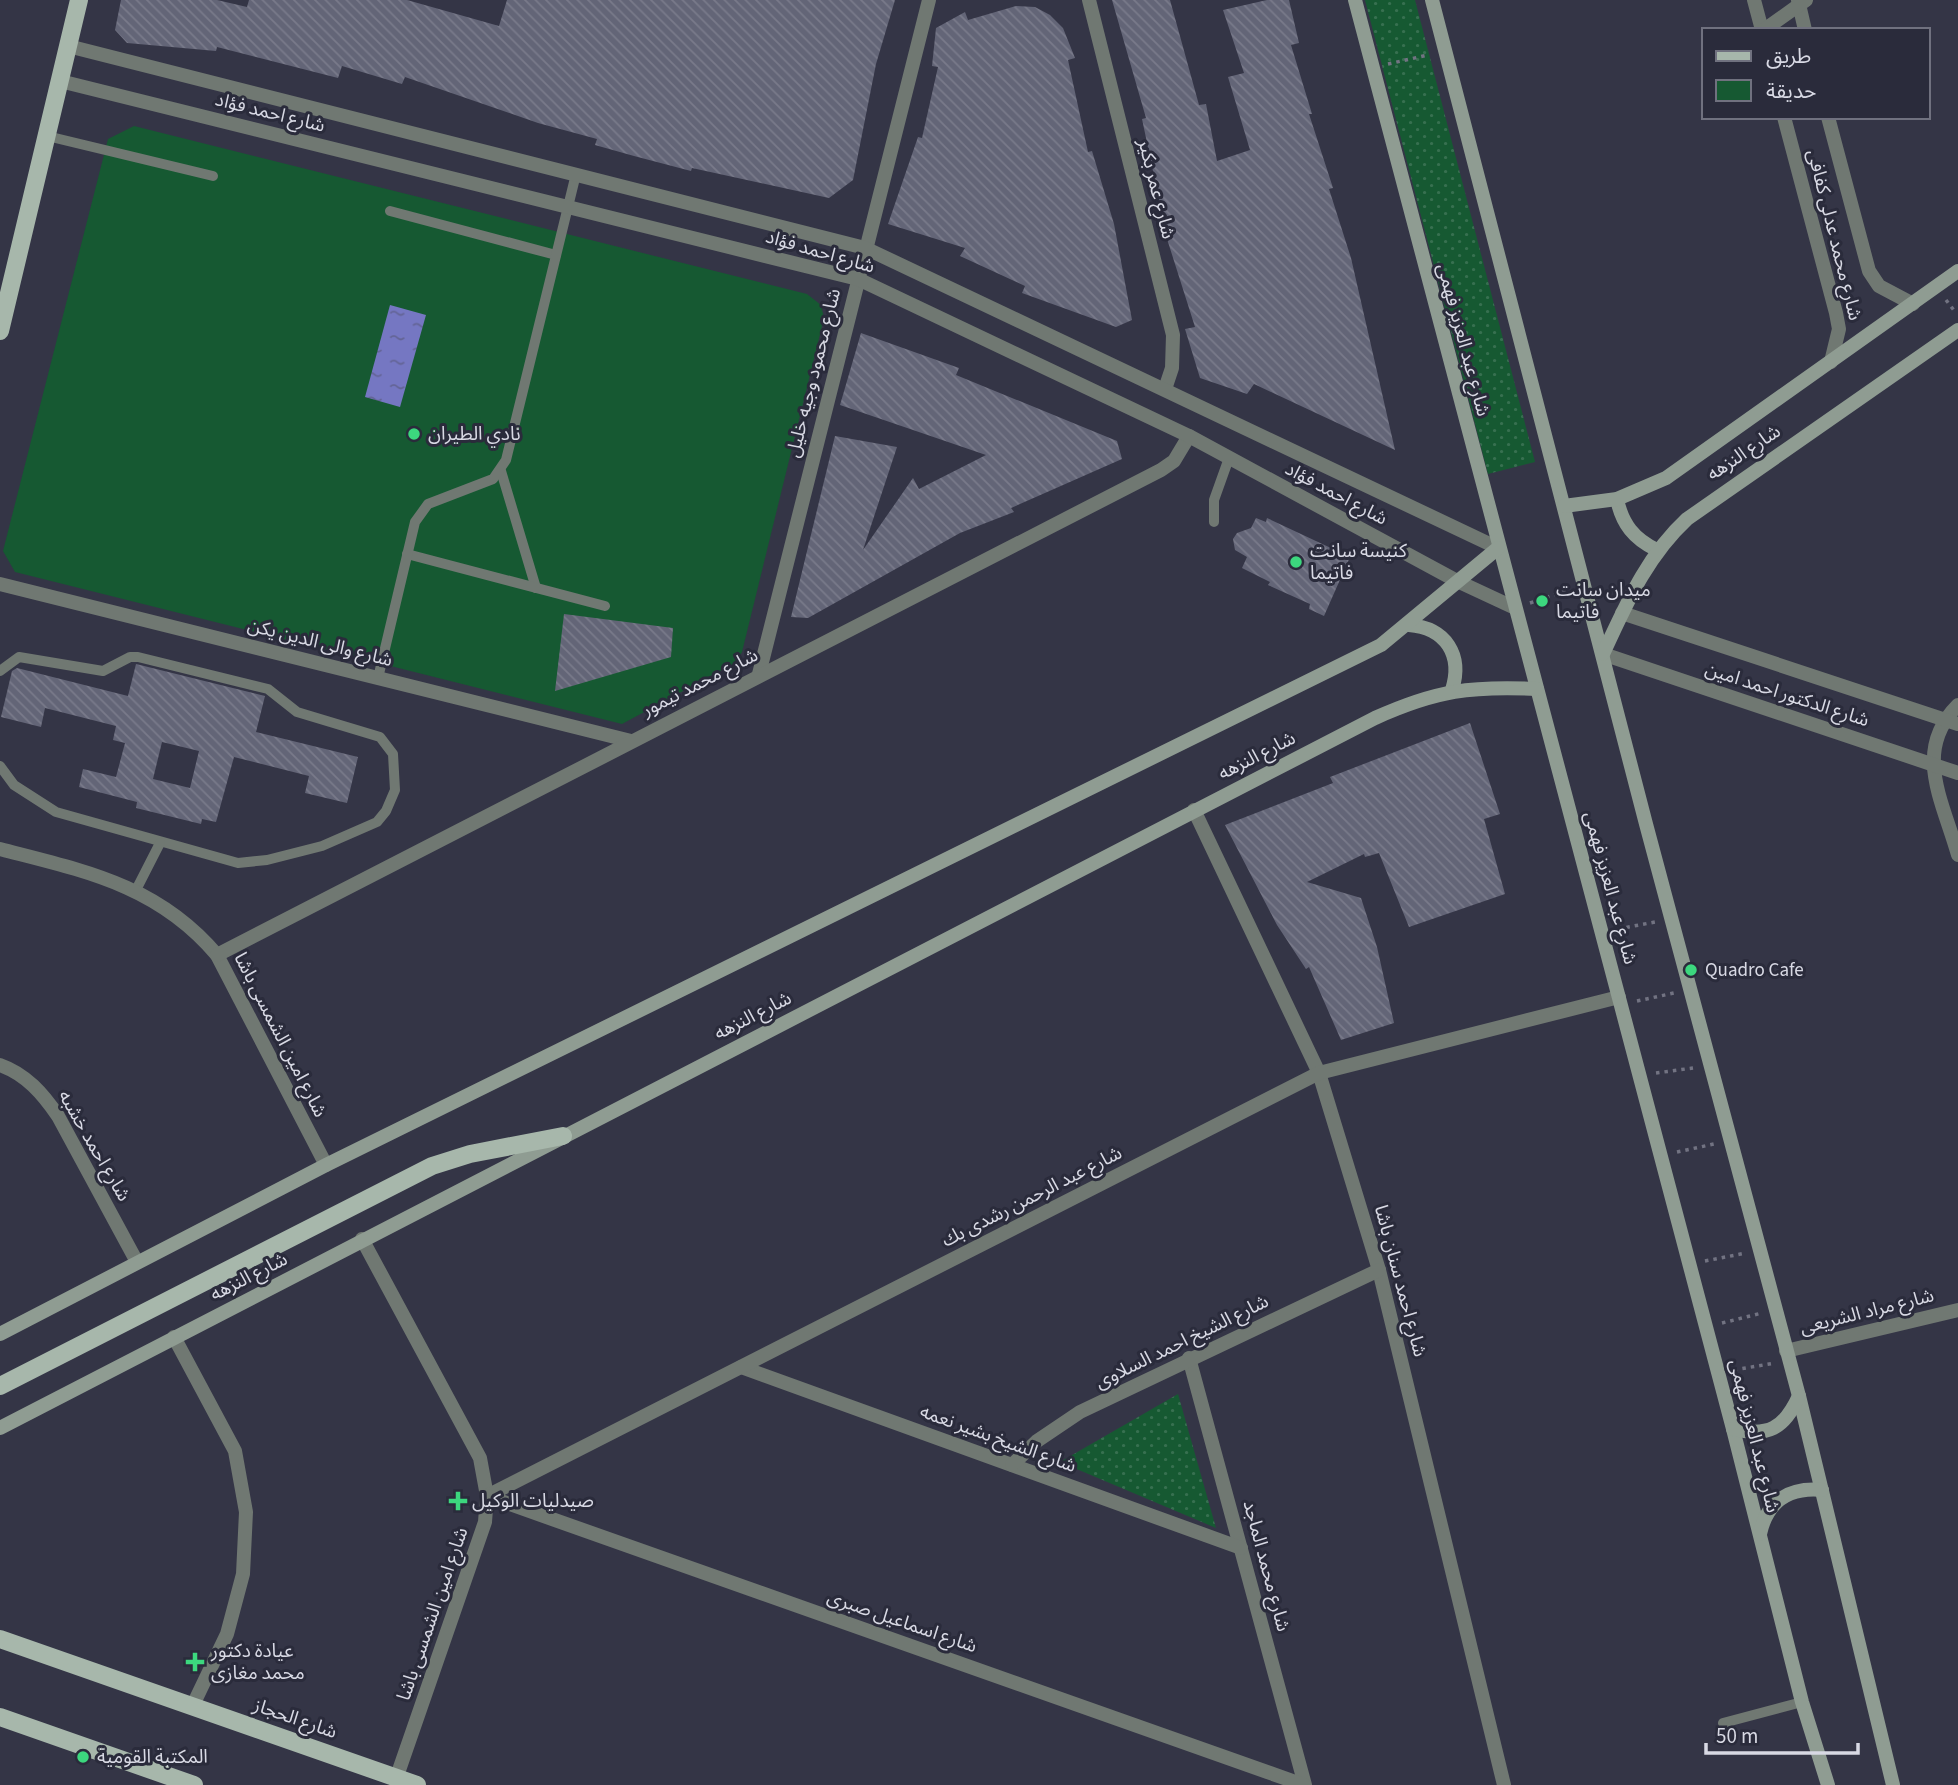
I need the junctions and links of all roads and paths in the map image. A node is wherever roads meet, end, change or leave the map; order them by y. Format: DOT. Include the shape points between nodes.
graph roads {
  1 [pos="79,0"];
  2 [pos="929,0"];
  3 [pos="1089,0"];
  4 [pos="1355,0"];
  5 [pos="1432,0"];
  6 [pos="1754,0"];
  7 [pos="1801,2"];
  8 [pos="1762,28"];
  9 [pos="1766,28"];
  10 [pos="1805,28"];
  11 [pos="68,46"];
  12 [pos="1446,52"];
  13 [pos="1372,67"];
  14 [pos="60,81"];
  15 [pos="1785,119"];
  16 [pos="1829,119"];
  17 [pos="47,136"];
  18 [pos="576,174"];
  19 [pos="213,176"];
  20 [pos="568,207"];
  21 [pos="390,211"];
  22 [pos="865,248"];
  23 [pos="556,255"];
  24 [pos="1958,271"];
  25 [pos="858,279"];
  26 [pos="1913,304"];
  27 [pos="1958,330"];
  28 [pos="0,331"];
  29 [pos="1831,362"];
  30 [pos="1165,388"];
  31 [pos="1189,436"];
  32 [pos="1725,437"];
  33 [pos="1229,458"];
  34 [pos="500,471"];
  35 [pos="1749,474"];
  36 [pos="1617,499"];
  37 [pos="1564,506"];
  38 [pos="1214,522"];
  39 [pos="1498,548"];
  40 [pos="1657,550"];
  41 [pos="407,554"];
  42 [pos="1457,581"];
  43 [pos="0,584"];
  44 [pos="1585,585"];
  45 [pos="536,588"];
  46 [pos="605,606"];
  47 [pos="1515,608"];
  48 [pos="1622,613"];
  49 [pos="1409,625"];
  50 [pos="1603,654"];
  51 [pos="0,671"];
  52 [pos="759,674"];
  53 [pos="379,678"];
  54 [pos="1537,689"];
  55 [pos="1452,690"];
  56 [pos="1958,705"];
  57 [pos="1951,722"];
  58 [pos="631,741"];
  59 [pos="1932,763"];
  60 [pos="0,766"];
  61 [pos="1958,774"];
  62 [pos="1194,810"];
  63 [pos="160,844"];
  64 [pos="0,849"];
  65 [pos="1958,855"];
  66 [pos="136,890"];
  67 [pos="1673,919"];
  68 [pos="1602,932"];
  69 [pos="217,955"];
  70 [pos="1691,989"];
  71 [pos="1620,1000"];
  72 [pos="0,1065"];
  73 [pos="1711,1065"];
  74 [pos="1319,1073"];
  75 [pos="1640,1076"];
  76 [pos="563,1136"];
  77 [pos="1731,1141"];
  78 [pos="1661,1155"];
  79 [pos="326,1165"];
  80 [pos="362,1240"];
  81 [pos="1759,1250"];
  82 [pos="137,1262"];
  83 [pos="1690,1265"];
  84 [pos="1379,1270"];
  85 [pos="1775,1310"];
  86 [pos="1958,1310"];
  87 [pos="1706,1327"];
  88 [pos="0,1334"];
  89 [pos="174,1338"];
  90 [pos="1787,1356"];
  91 [pos="1189,1358"];
  92 [pos="741,1367"];
  93 [pos="1718,1373"];
  94 [pos="0,1387"];
  95 [pos="1799,1396"];
  96 [pos="0,1428"];
  97 [pos="1733,1429"];
  98 [pos="1012,1465"];
  99 [pos="1822,1490"];
  100 [pos="487,1496"];
  101 [pos="1759,1537"];
  102 [pos="1241,1548"];
  103 [pos="0,1639"];
  104 [pos="1802,1702"];
  105 [pos="193,1705"];
  106 [pos="0,1717"];
  107 [pos="1723,1723"];
  108 [pos="397,1776"];
  109 [pos="194,1785"];
  110 [pos="418,1785"];
  111 [pos="1305,1785"];
  112 [pos="1504,1785"];
  113 [pos="1828,1785"];
  114 [pos="1893,1785"];
  1 -- 11 [label="main road"];
  2 -- 22 [label="street, شارع محمود وجيه خليل"];
  3 -- 30 [label="street, شارع عمر بكير" via="1173,335 1172,368"];
  4 -- 13 [label="main road, شارع عبد العزيز فهمى"];
  5 -- 12 [label="main road"];
  6 -- 8 [label="street"];
  7 -- 9 [label="street"];
  7 -- 10 [label="street"];
  11 -- 14 [label="main road"];
  11 -- 18 [label="street, شارع احمد فؤاد"];
  12 -- 13 [label="path"];
  12 -- 37 [label="main road"];
  13 -- 39 [label="main road, شارع عبد العزيز فهمى"];
  14 -- 17 [label="main road"];
  14 -- 20 [label="street, شارع احمد فؤاد"];
  15 -- 29 [label="street, شارع محمد عدلى كفافى" via="1836,313 1839,329"];
  16 -- 26 [label="street, شارع محمد عدلى كفافى" via="1869,271 1879,286"];
  17 -- 19 [label="lane"];
  17 -- 28 [label="main road"];
  18 -- 20 [label="lane"];
  18 -- 22 [label="street, شارع احمد فؤاد"];
  20 -- 23 [label="lane"];
  20 -- 25 [label="street, شارع احمد فؤاد"];
  21 -- 23 [label="lane"];
  22 -- 25 [label="street, شارع محمود وجيه خليل"];
  22 -- 30 [label="street, شارع احمد فؤاد"];
  23 -- 34 [label="lane"];
  24 -- 26 [label="main road, شارع النزهه"];
  25 -- 31 [label="street, شارع احمد فؤاد"];
  25 -- 52 [label="street, شارع محمود وجيه خليل"];
  26 -- 29 [label="main road, شارع النزهه"];
  27 -- 35 [label="main road, شارع النزهه"];
  29 -- 32 [label="main road, شارع النزهه"];
  30 -- 39 [label="street, شارع احمد فؤاد"];
  31 -- 33 [label="street, شارع احمد فؤاد"];
  31 -- 52 [label="street, شارع محمد تيمور" via="1174,461 1161,470"];
  32 -- 35 [label="path"];
  32 -- 36 [label="main road, شارع النزهه" via="1666,478"];
  33 -- 38 [label="lane" via="1214,500"];
  33 -- 42 [label="street, شارع احمد فؤاد"];
  34 -- 41 [label="lane" via="483,485 428,504 415,522"];
  34 -- 45 [label="lane"];
  35 -- 40 [label="main road, شارع النزهه" via="1687,519"];
  36 -- 37 [label="main road, شارع النزهه"];
  36 -- 40 [label="main road" via="1623,522 1632,534"];
  37 -- 44 [label="main road"];
  39 -- 42 [label="main road"];
  39 -- 47 [label="main road, شارع عبد العزيز فهمى"];
  40 -- 48 [label="main road, شارع النزهه"];
  41 -- 45 [label="lane"];
  41 -- 53 [label="lane"];
  42 -- 47 [label="street, شارع احمد فؤاد"];
  42 -- 49 [label="main road"];
  43 -- 53 [label="street, شارع والى الدين يكن"];
  44 -- 47 [label="path"];
  44 -- 50 [label="main road"];
  45 -- 46 [label="lane"];
  47 -- 54 [label="main road, شارع عبد العزيز فهمى"];
  48 -- 50 [label="main road, شارع النزهه"];
  48 -- 57 [label="street, شارع الدكتور احمد امين"];
  49 -- 55 [label="main road" via="1437,632 1449,643 1457,666"];
  49 -- 79 [label="main road" via="1326,673"];
  50 -- 59 [label="street, شارع الدكتور احمد امين"];
  50 -- 67 [label="main road"];
  51 -- 63 [label="lane" via="19,657 103,671 138,657 268,689 297,712 380,737 393,754 396,790 386,811 377,822 349,836 267,860 238,863"];
  52 -- 58 [label="street, شارع محمد تيمور"];
  53 -- 58 [label="street, شارع والى الدين يكن"];
  54 -- 55 [label="main road, شارع النزهه" via="1486,686"];
  54 -- 68 [label="main road, شارع عبد العزيز فهمى"];
  55 -- 62 [label="main road, شارع النزهه" via="1375,718"];
  56 -- 57 [label="street"];
  57 -- 59 [label="street" via="1934,740"];
  58 -- 69 [label="street, شارع محمد تيمور"];
  59 -- 61 [label="street, شارع الدكتور احمد امين"];
  59 -- 65 [label="street"];
  60 -- 63 [label="lane" via="14,785 56,813"];
  62 -- 74 [label="street, شارع احمد سنان باشا"];
  62 -- 76 [label="main road, شارع النزهه"];
  63 -- 66 [label="lane"];
  64 -- 66 [label="street, شارع امين الشمسى باشا" via="100,875"];
  66 -- 69 [label="street, شارع امين الشمسى باشا" via="197,930"];
  67 -- 68 [label="path"];
  67 -- 70 [label="main road"];
  68 -- 71 [label="main road, شارع عبد العزيز فهمى"];
  69 -- 79 [label="street, شارع امين الشمسى باشا"];
  70 -- 71 [label="path"];
  70 -- 73 [label="main road"];
  71 -- 74 [label="street, شارع عبد الرحمن رشدى بك"];
  71 -- 75 [label="main road, شارع عبد العزيز فهمى"];
  72 -- 82 [label="street, شارع احمد خشبه" via="26,1079 58,1116"];
  73 -- 75 [label="path"];
  73 -- 77 [label="main road"];
  74 -- 84 [label="street, شارع احمد سنان باشا"];
  74 -- 92 [label="street, شارع عبد الرحمن رشدى بك"];
  75 -- 78 [label="main road, شارع عبد العزيز فهمى"];
  76 -- 80 [label="main road, شارع النزهه"];
  76 -- 94 [label="main road" via="432,1166"];
  77 -- 78 [label="path"];
  77 -- 81 [label="main road"];
  78 -- 83 [label="main road, شارع عبد العزيز فهمى"];
  79 -- 82 [label="main road"];
  80 -- 89 [label="main road, شارع النزهه"];
  80 -- 100 [label="street, شارع امين الشمسى باشا" via="480,1458"];
  81 -- 83 [label="path"];
  81 -- 85 [label="main road"];
  82 -- 88 [label="main road"];
  83 -- 87 [label="main road, شارع عبد العزيز فهمى"];
  84 -- 91 [label="street, شارع الشيخ احمد السلاوى"];
  84 -- 112 [label="street, شارع احمد سنان باشا"];
  85 -- 87 [label="path"];
  85 -- 90 [label="main road"];
  86 -- 90 [label="street, شارع مراد الشريعى"];
  87 -- 93 [label="main road, شارع عبد العزيز فهمى"];
  89 -- 96 [label="main road, شارع النزهه"];
  89 -- 105 [label="street" via="235,1451 246,1512 243,1574 227,1634"];
  90 -- 93 [label="path"];
  90 -- 95 [label="main road"];
  91 -- 98 [label="street, شارع الشيخ احمد السلاوى" via="1080,1412 1037,1441"];
  91 -- 102 [label="street, شارع محمد الماجد"];
  92 -- 98 [label="street, شارع الشيخ بشير نعمه"];
  92 -- 100 [label="street, شارع عبد الرحمن رشدى بك"];
  93 -- 97 [label="main road, شارع عبد العزيز فهمى"];
  95 -- 97 [label="main road" via="1790,1416 1774,1429 1754,1434"];
  95 -- 99 [label="main road"];
  97 -- 101 [label="main road, شارع عبد العزيز فهمى"];
  98 -- 102 [label="street, شارع الشيخ بشير نعمه"];
  99 -- 101 [label="main road" via="1804,1488 1787,1493 1763,1519"];
  99 -- 114 [label="main road"];
  100 -- 108 [label="street, شارع امين الشمسى باشا" via="481,1534"];
  100 -- 111 [label="street, شارع اسماعيل صبرى"];
  101 -- 104 [label="main road, شارع عبد العزيز فهمى"];
  102 -- 111 [label="street, شارع محمد الماجد"];
  103 -- 105 [label="main road, شارع الحجاز"];
  104 -- 107 [label="lane"];
  104 -- 113 [label="main road, شارع عبد العزيز فهمى"];
  105 -- 108 [label="main road, شارع الحجاز"];
  106 -- 109 [label="main road"];
  108 -- 110 [label="main road, شارع الحجاز"];
}
